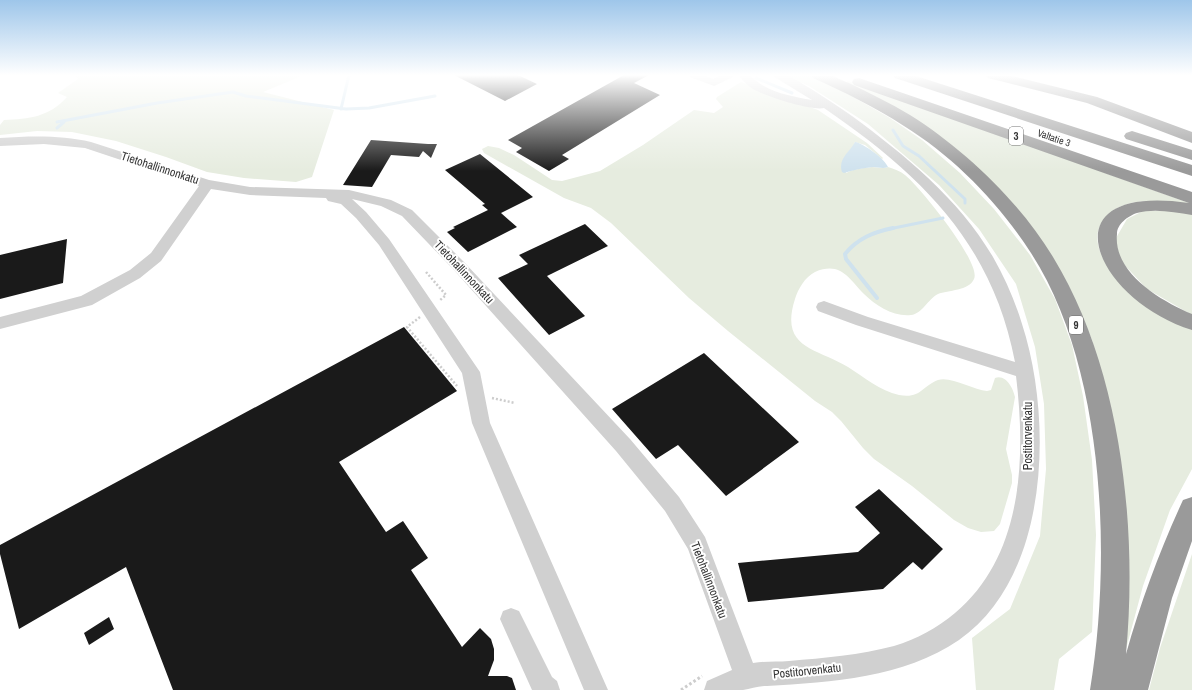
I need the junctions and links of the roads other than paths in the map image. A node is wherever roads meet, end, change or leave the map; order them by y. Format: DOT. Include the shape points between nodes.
graph roads {
  1 [pos="830,107"];
  2 [pos="884,107"];
  3 [pos="934,107"];
  4 [pos="965,107"];
  5 [pos="1000,107"];
  6 [pos="1042,107"];
  7 [pos="1111,107"];
  8 [pos="1141,107"];
  9 [pos="1104,127"];
  10 [pos="1192,127"];
  11 [pos="1119,132"];
  12 [pos="1192,138"];
  13 [pos="0,142"];
  14 [pos="1192,155"];
  15 [pos="1192,171"];
  16 [pos="207,184"];
  17 [pos="1192,186"];
  18 [pos="313,193"];
  19 [pos="1192,198"];
  20 [pos="1192,209"];
  21 [pos="824,307"];
  22 [pos="1192,322"];
  23 [pos="0,323"];
  24 [pos="1024,372"];
  25 [pos="1192,509"];
  26 [pos="511,619"];
  27 [pos="746,677"];
  28 [pos="548,690"];
  29 [pos="596,690"];
  30 [pos="716,690"];
  31 [pos="1106,690"];
  32 [pos="1132,690"];
  1 -- 24 [label="street, Postitorvenkatu" via="922,179 950,208 974,240 1005,296 1018,336"];
  2 -- 31 [label="highway, 9" via="923,130 963,164 1004,205 1045,259 1080,334 1093,381 1110,470 1115,596"];
  3 -- 19 [label="highway, 3"];
  4 -- 17 [label="highway, Valtatie 3"];
  5 -- 15 [label="highway, Valtatie 3"];
  6 -- 9 [label="highway"];
  7 -- 12 [label="highway"];
  8 -- 10 [label="highway"];
  11 -- 14 [label="highway"];
  13 -- 16 [label="street, Tietohallinnonkatu" via="40,139 68,141"];
  16 -- 18 [label="street, Tietohallinnonkatu" via="250,191"];
  16 -- 23 [label="street" via="156,257 135,274 86,301"];
  18 -- 27 [label="street, Tietohallinnonkatu" via="349,194 368,198 407,213 458,265 622,446 672,504 697,544"];
  18 -- 29 [label="street" via="346,201 361,215 384,242 471,372 481,423"];
  20 -- 22 [label="highway" via="1164,205 1140,207 1120,213 1110,223 1105,235 1108,250 1117,267 1131,284 1162,308"];
  21 -- 24 [label="street"];
  24 -- 27 [label="street, Postitorvenkatu" via="1030,451 1021,525 1006,570 988,597 971,616 951,632 899,657 864,665"];
  25 -- 32 [label="highway" via="1151,618"];
  26 -- 28 [label="street" via="543,686"];
  27 -- 30 [label="street, Postitorvenkatu"];
}
